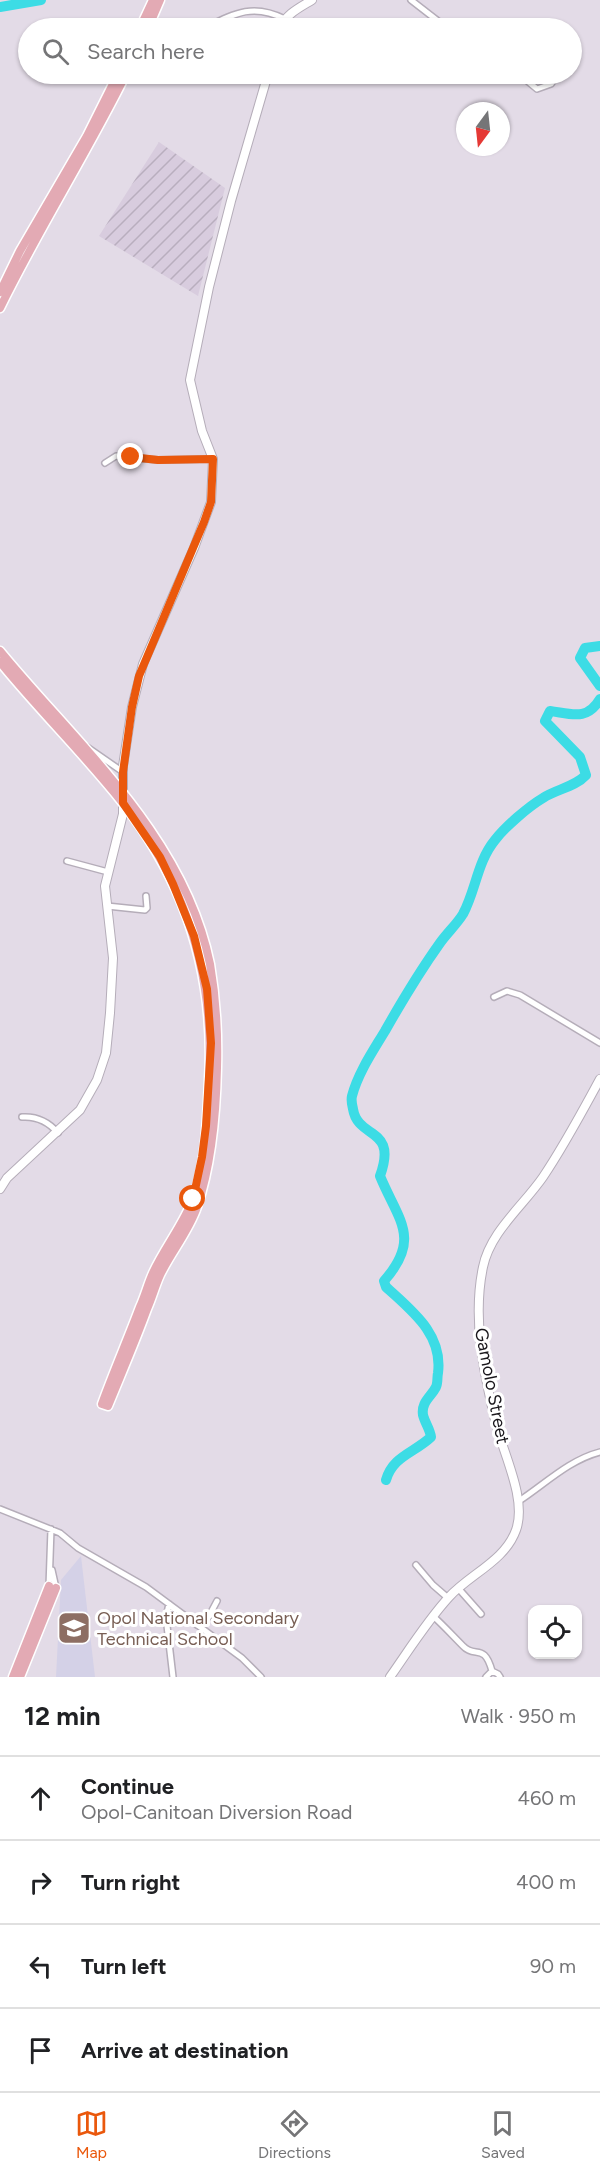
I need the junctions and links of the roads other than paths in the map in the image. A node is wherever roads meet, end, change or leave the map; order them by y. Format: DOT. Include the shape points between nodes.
graph roads {
  1 [pos="153,0"];
  2 [pos="160,0"];
  3 [pos="312,0"];
  4 [pos="411,0"];
  5 [pos="149,18"];
  6 [pos="151,18"];
  7 [pos="227,18"];
  8 [pos="283,18"];
  9 [pos="286,18"];
  10 [pos="434,18"];
  11 [pos="113,84"];
  12 [pos="121,84"];
  13 [pos="265,84"];
  14 [pos="531,84"];
  15 [pos="551,84"];
  16 [pos="0,292"];
  17 [pos="0,308"];
  18 [pos="213,459"];
  19 [pos="105,463"];
  20 [pos="0,651"];
  21 [pos="0,662"];
  22 [pos="77,743"];
  23 [pos="90,750"];
  24 [pos="123,772"];
  25 [pos="123,793"];
  26 [pos="123,803"];
  27 [pos="132,817"];
  28 [pos="67,861"];
  29 [pos="108,872"];
  30 [pos="146,896"];
  31 [pos="107,906"];
  32 [pos="494,996"];
  33 [pos="600,1043"];
  34 [pos="600,1079"];
  35 [pos="22,1117"];
  36 [pos="58,1132"];
  37 [pos="0,1189"];
  38 [pos="105,1405"];
  39 [pos="600,1452"];
  40 [pos="519,1501"];
  41 [pos="0,1509"];
  42 [pos="51,1529"];
  43 [pos="416,1565"];
  44 [pos="52,1587"];
  45 [pos="458,1588"];
  46 [pos="448,1598"];
  47 [pos="217,1601"];
  48 [pos="169,1604"];
  49 [pos="481,1614"];
  50 [pos="433,1616"];
  51 [pos="197,1625"];
  52 [pos="492,1671"];
  53 [pos="13,1677"];
  54 [pos="20,1677"];
  55 [pos="173,1677"];
  56 [pos="261,1677"];
  57 [pos="390,1677"];
  58 [pos="486,1677"];
  59 [pos="500,1677"];
  1 -- 5 [label="main road"];
  2 -- 6 [label="main road"];
  3 -- 9 [label="street"];
  4 -- 10 [label="street"];
  7 -- 8 [label="street" via="250,10 267,10"];
  11 -- 16 [label="main road"];
  12 -- 17 [label="main road"];
  13 -- 18 [label="street" via="233,195 192,364 191,391"];
  14 -- 15 [label="street" via="537,89"];
  18 -- 19 [label="street" via="116,456"];
  18 -- 24 [label="street" via="211,502 139,676"];
  20 -- 22 [label="main road"];
  21 -- 22 [label="main road"];
  22 -- 23 [label="main road"];
  22 -- 26 [label="main road"];
  23 -- 24 [label="street"];
  23 -- 25 [label="main road"];
  24 -- 25 [label="street"];
  25 -- 26 [label="street"];
  25 -- 27 [label="main road"];
  26 -- 27 [label="main road"];
  27 -- 29 [label="street"];
  27 -- 38 [label="main road" via="160,857 187,915 202,964 211,1043 202,1157 193,1199 153,1272"];
  28 -- 29 [label="street"];
  29 -- 31 [label="street"];
  30 -- 31 [label="street" via="145,910"];
  31 -- 36 [label="street" via="113,958 106,1053 97,1080 80,1110"];
  32 -- 33 [label="street" via="507,991 520,995"];
  34 -- 40 [label="street, Gamolo Street" via="543,1177 493,1241 482,1268 481,1346 496,1425"];
  35 -- 36 [label="street" via="43,1120"];
  36 -- 37 [label="street"];
  39 -- 40 [label="street" via="564,1469"];
  40 -- 45 [label="street, Gamolo Street" via="516,1531 508,1544 499,1556"];
  41 -- 42 [label="street"];
  42 -- 44 [label="street"];
  42 -- 48 [label="street"];
  43 -- 46 [label="street"];
  44 -- 53 [label="main road"];
  44 -- 54 [label="main road"];
  45 -- 46 [label="street, Gamolo Street"];
  45 -- 49 [label="street"];
  46 -- 50 [label="street, Gamolo Street"];
  47 -- 51 [label="street" via="208,1618"];
  48 -- 51 [label="street"];
  48 -- 55 [label="street" via="166,1617"];
  50 -- 52 [label="street" via="465,1648 489,1660"];
  50 -- 57 [label="street, Gamolo Street"];
  51 -- 56 [label="street"];
  52 -- 58 [label="street"];
  52 -- 59 [label="street"];
}
